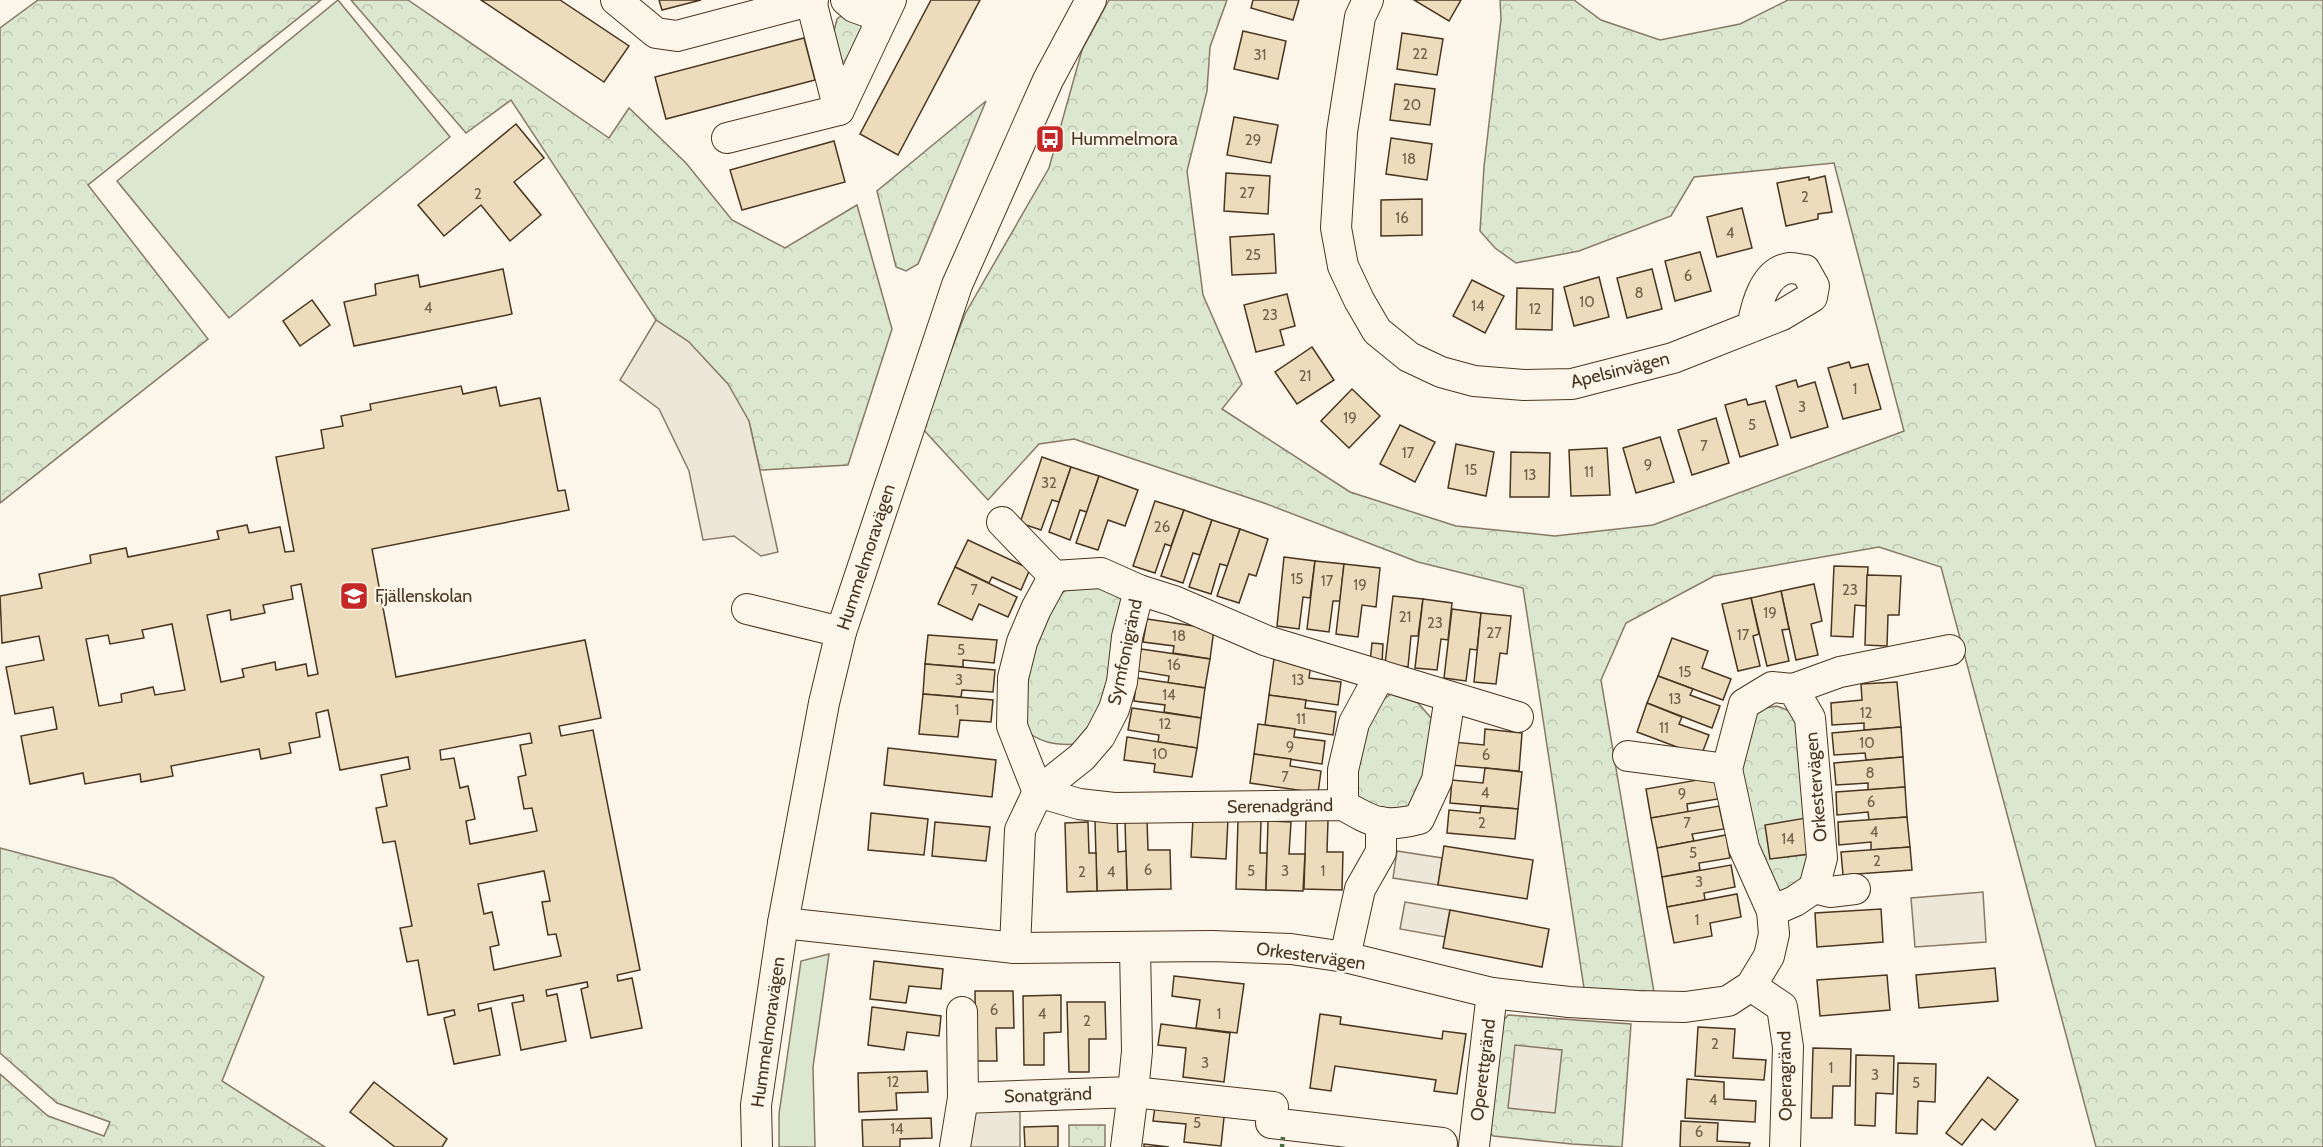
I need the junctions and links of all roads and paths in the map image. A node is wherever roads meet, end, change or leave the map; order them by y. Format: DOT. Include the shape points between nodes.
graph roads {
  1 [pos="616,0"];
  2 [pos="812,0"];
  3 [pos="846,0"];
  4 [pos="1091,0"];
  5 [pos="1368,0"];
  6 [pos="887,8"];
  7 [pos="839,110"];
  8 [pos="727,138"];
  9 [pos="1812,297"];
  10 [pos="1002,522"];
  11 [pos="1054,576"];
  12 [pos="1139,590"];
  13 [pos="747,609"];
  14 [pos="841,632"];
  15 [pos="1950,650"];
  16 [pos="1380,675"];
  17 [pos="1793,689"];
  18 [pos="1450,697"];
  19 [pos="1518,717"];
  20 [pos="1628,756"];
  21 [pos="1727,769"];
  22 [pos="1038,792"];
  23 [pos="1343,805"];
  24 [pos="1380,822"];
  25 [pos="1814,888"];
  26 [pos="1856,889"];
  27 [pos="1772,911"];
  28 [pos="783,923"];
  29 [pos="1015,948"];
  30 [pos="1135,948"];
  31 [pos="1345,957"];
  32 [pos="1751,986"];
  33 [pos="1492,993"];
  34 [pos="962,1012"];
  35 [pos="1132,1092"];
  36 [pos="963,1098"];
  37 [pos="1442,1143"];
  38 [pos="1474,1146"];
  39 [pos="757,1147"];
  40 [pos="955,1147"];
  41 [pos="1126,1147"];
  42 [pos="1785,1147"];
  1 -- 2 [label="street" via="656,33 676,36"];
  2 -- 7 [label="street"];
  3 -- 6 [label="street" via="855,7"];
  4 -- 14 [label="street, Hummelmoravägen" via="1048,80 957,285"];
  5 -- 9 [label="street, Apelsinvägen" via="1360,17 1342,132 1336,228 1343,266 1359,300 1377,331 1409,357 1474,381 1524,386 1572,384 1673,358 1782,315"];
  6 -- 7 [label="street"];
  7 -- 8 [label="street"];
  10 -- 11 [label="street"];
  11 -- 12 [label="street, Symfonigränd" via="1101,573"];
  11 -- 22 [label="street" via="1022,642 1014,678 1012,726"];
  12 -- 16 [label="street, Symfonigränd" via="1267,641"];
  12 -- 22 [label="street, Symfonigränd" via="1114,709 1100,736 1082,757"];
  13 -- 14 [label="street"];
  14 -- 28 [label="street, Hummelmoravägen"];
  15 -- 17 [label="street, Orkestervägen" via="1840,672"];
  16 -- 18 [label="street"];
  16 -- 23 [label="street, Serenadgränd" via="1354,723 1343,770"];
  17 -- 21 [label="street, Orkestervägen" via="1772,687 1744,704"];
  17 -- 25 [label="street, Orkestervägen" via="1809,718 1822,858"];
  18 -- 19 [label="street"];
  18 -- 24 [label="street, Serenadgränd" via="1437,780 1419,819 1396,825"];
  20 -- 21 [label="street"];
  21 -- 27 [label="street, Orkestervägen" via="1744,848"];
  22 -- 23 [label="street, Serenadgränd" via="1079,804 1114,808"];
  22 -- 29 [label="street, Symfonigränd" via="1020,830"];
  23 -- 24 [label="street, Serenadgränd"];
  24 -- 31 [label="street" via="1381,852 1360,889"];
  25 -- 26 [label="street" via="1830,892"];
  25 -- 27 [label="street"];
  27 -- 32 [label="street, Orkestervägen" via="1774,934 1769,956"];
  28 -- 29 [label="street, Orkestervägen"];
  28 -- 39 [label="street, Hummelmoravägen" via="756,1105"];
  29 -- 30 [label="street, Orkestervägen"];
  30 -- 31 [label="street, Orkestervägen" via="1291,949"];
  30 -- 35 [label="street" via="1137,1051"];
  31 -- 33 [label="street, Orkestervägen"];
  32 -- 33 [label="street, Orkestervägen" via="1728,1001 1685,1006 1569,1002"];
  32 -- 42 [label="street, Operagränd" via="1782,1007 1788,1047"];
  33 -- 38 [label="street, Operettgränd"];
  34 -- 36 [label="street"];
  35 -- 36 [label="street, Sonatgränd"];
  35 -- 37 [label="street, Sonatgränd"];
  35 -- 41 [label="street"];
  36 -- 40 [label="street"];
}
